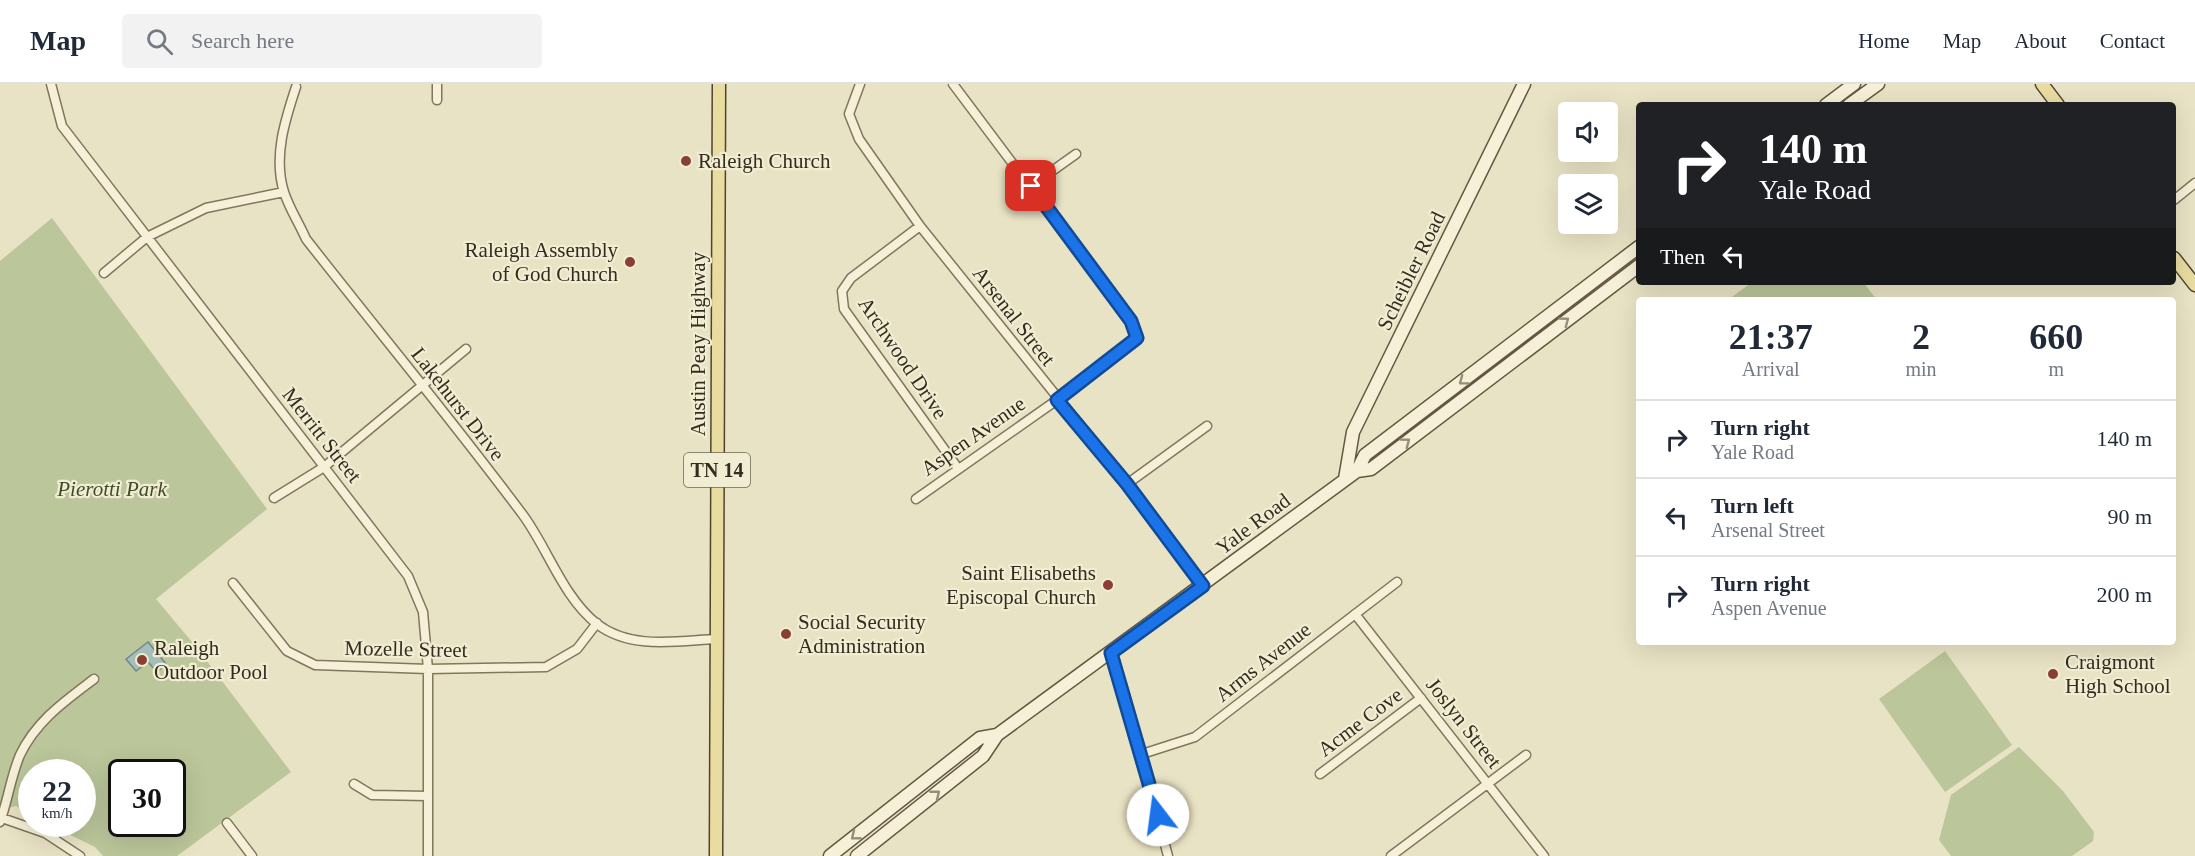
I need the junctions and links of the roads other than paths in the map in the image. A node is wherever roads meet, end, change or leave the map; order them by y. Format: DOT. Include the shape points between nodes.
graph roads {
  1 [pos="51,84"];
  2 [pos="437,84"];
  3 [pos="719,84"];
  4 [pos="860,84"];
  5 [pos="953,84"];
  6 [pos="1524,84"];
  7 [pos="1854,84"];
  8 [pos="1878,84"];
  9 [pos="2042,84"];
  10 [pos="296,87"];
  11 [pos="437,100"];
  12 [pos="1830,102"];
  13 [pos="1854,102"];
  14 [pos="2056,102"];
  15 [pos="1076,154"];
  16 [pos="2195,183"];
  17 [pos="1031,186"];
  18 [pos="284,192"];
  19 [pos="2176,198"];
  20 [pos="920,226"];
  21 [pos="147,237"];
  22 [pos="1636,249"];
  23 [pos="2176,261"];
  24 [pos="1636,268"];
  25 [pos="104,273"];
  26 [pos="2195,285"];
  27 [pos="466,349"];
  28 [pos="421,386"];
  29 [pos="1057,400"];
  30 [pos="1207,426"];
  31 [pos="324,467"];
  32 [pos="957,467"];
  33 [pos="1357,471"];
  34 [pos="1345,479"];
  35 [pos="1127,484"];
  36 [pos="273,498"];
  37 [pos="916,499"];
  38 [pos="1397,582"];
  39 [pos="233,583"];
  40 [pos="1203,586"];
  41 [pos="1355,614"];
  42 [pos="597,623"];
  43 [pos="716,639"];
  44 [pos="1111,653"];
  45 [pos="428,669"];
  46 [pos="94,679"];
  47 [pos="1421,698"];
  48 [pos="997,735"];
  49 [pos="1142,754"];
  50 [pos="1526,755"];
  51 [pos="1320,774"];
  52 [pos="1488,783"];
  53 [pos="354,784"];
  54 [pos="428,796"];
  55 [pos="1,820"];
  56 [pos="227,823"];
  57 [pos="80,856"];
  58 [pos="252,856"];
  59 [pos="428,856"];
  60 [pos="716,856"];
  61 [pos="830,856"];
  62 [pos="857,856"];
  63 [pos="1168,856"];
  64 [pos="1391,856"];
  65 [pos="1544,856"];
  1 -- 21 [label="street, Merritt Street" via="62,126"];
  2 -- 11 [label="street"];
  3 -- 43 [label="main road, Austin Peay Highway / TN 14"];
  4 -- 20 [label="street, Arsenal Street" via="849,114 859,140"];
  5 -- 17 [label="street"];
  6 -- 34 [label="main road, Scheibler Road" via="1353,432"];
  7 -- 12 [label="main road"];
  8 -- 13 [label="main road"];
  9 -- 14 [label="main road"];
  10 -- 18 [label="street, Lakehurst Drive" via="285,121 279,161"];
  15 -- 17 [label="street"];
  16 -- 19 [label="street"];
  17 -- 29 [label="street, Aspen Avenue" via="1131,321 1137,338"];
  18 -- 21 [label="street" via="206,208"];
  18 -- 28 [label="street, Lakehurst Drive" via="306,238"];
  20 -- 29 [label="street, Arsenal Street"];
  20 -- 32 [label="street, Archwood Drive" via="851,278 842,291 844,309"];
  21 -- 25 [label="street"];
  21 -- 31 [label="street, Merritt Street"];
  22 -- 33 [label="main road, Yale Road, one-way" via="1365,455"];
  23 -- 26 [label="main road"];
  33 -- 24 [label="main road, Yale Road, one-way" via="1371,469"];
  27 -- 28 [label="street"];
  28 -- 31 [label="street"];
  28 -- 42 [label="street, Lakehurst Drive" via="524,516 576,600"];
  29 -- 32 [label="street, Aspen Avenue"];
  29 -- 35 [label="street, Arsenal Street"];
  30 -- 35 [label="street"];
  31 -- 36 [label="street"];
  31 -- 45 [label="street, Merritt Street" via="408,576 423,612"];
  32 -- 37 [label="street, Aspen Avenue"];
  33 -- 34 [label="main road, Yale Road"];
  34 -- 40 [label="main road, Yale Road"];
  35 -- 40 [label="street, Arsenal Street"];
  38 -- 41 [label="street, Arms Avenue"];
  39 -- 45 [label="street, Mozelle Street" via="287,651 315,665"];
  40 -- 44 [label="main road, Yale Road"];
  41 -- 47 [label="street, Joslyn Street"];
  41 -- 49 [label="street, Arms Avenue" via="1195,737"];
  42 -- 43 [label="street, Lakehurst Drive" via="622,637 649,643"];
  42 -- 45 [label="street, Mozelle Street" via="577,649 546,667"];
  43 -- 60 [label="main road, Austin Peay Highway / TN 14"];
  44 -- 48 [label="main road, Yale Road"];
  44 -- 49 [label="street"];
  45 -- 54 [label="street, Merritt Street"];
  46 -- 55 [label="street" via="59,705 34,732 20,756"];
  47 -- 51 [label="street, Acme Cove"];
  47 -- 52 [label="street, Joslyn Street"];
  48 -- 61 [label="main road, Yale Road, one-way" via="980,738"];
  62 -- 48 [label="main road, Yale Road, one-way" via="983,756"];
  49 -- 63 [label="street"];
  50 -- 52 [label="street"];
  52 -- 64 [label="street"];
  52 -- 65 [label="street, Joslyn Street"];
  53 -- 54 [label="street" via="372,795"];
  54 -- 59 [label="street, Merritt Street"];
  55 -- 57 [label="street" via="45,833"];
  56 -- 58 [label="street"];
}
